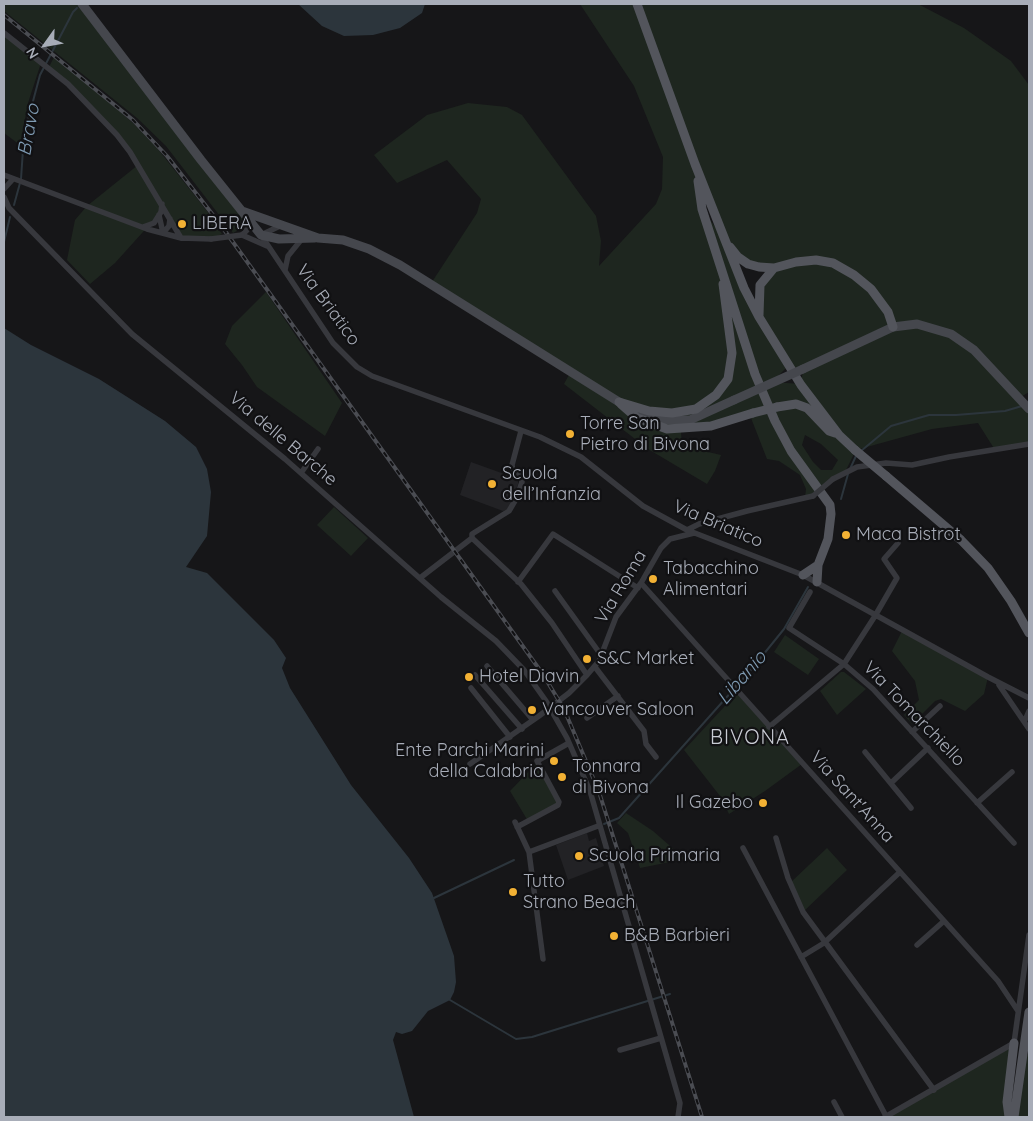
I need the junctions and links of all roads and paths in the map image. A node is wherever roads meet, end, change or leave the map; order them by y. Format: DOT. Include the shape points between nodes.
graph roads {
  1 [pos="82,4"];
  2 [pos="636,4"];
  3 [pos="4,33"];
  4 [pos="695,164"];
  5 [pos="4,175"];
  6 [pos="14,179"];
  7 [pos="4,183"];
  8 [pos="4,189"];
  9 [pos="4,197"];
  10 [pos="162,204"];
  11 [pos="159,215"];
  12 [pos="245,215"];
  13 [pos="170,219"];
  14 [pos="282,225"];
  15 [pos="143,227"];
  16 [pos="162,233"];
  17 [pos="244,233"];
  18 [pos="257,237"];
  19 [pos="181,238"];
  20 [pos="318,238"];
  21 [pos="724,239"];
  22 [pos="301,240"];
  23 [pos="719,260"];
  24 [pos="774,268"];
  25 [pos="285,270"];
  26 [pos="759,318"];
  27 [pos="893,327"];
  28 [pos="619,402"];
  29 [pos="1029,408"];
  30 [pos="521,431"];
  31 [pos="839,435"];
  32 [pos="1029,444"];
  33 [pos="318,449"];
  34 [pos="301,473"];
  35 [pos="687,530"];
  36 [pos="694,533"];
  37 [pos="472,538"];
  38 [pos="898,543"];
  39 [pos="818,565"];
  40 [pos="803,575"];
  41 [pos="420,578"];
  42 [pos="518,582"];
  43 [pos="816,582"];
  44 [pos="639,585"];
  45 [pos="555,591"];
  46 [pos="810,592"];
  47 [pos="875,616"];
  48 [pos="1029,632"];
  49 [pos="601,655"];
  50 [pos="844,664"];
  51 [pos="487,666"];
  52 [pos="594,667"];
  53 [pos="587,675"];
  54 [pos="475,676"];
  55 [pos="998,683"];
  56 [pos="471,688"];
  57 [pos="618,696"];
  58 [pos="1029,698"];
  59 [pos="548,704"];
  60 [pos="940,706"];
  61 [pos="1029,710"];
  62 [pos="587,718"];
  63 [pos="533,720"];
  64 [pos="1025,720"];
  65 [pos="770,727"];
  66 [pos="522,729"];
  67 [pos="1029,729"];
  68 [pos="912,732"];
  69 [pos="510,737"];
  70 [pos="569,743"];
  71 [pos="928,748"];
  72 [pos="865,752"];
  73 [pos="656,757"];
  74 [pos="470,764"];
  75 [pos="1012,772"];
  76 [pos="891,783"];
  77 [pos="977,803"];
  78 [pos="911,808"];
  79 [pos="598,826"];
  80 [pos="776,838"];
  81 [pos="1014,843"];
  82 [pos="743,848"];
  83 [pos="529,852"];
  84 [pos="900,872"];
  85 [pos="944,921"];
  86 [pos="1029,936"];
  87 [pos="824,943"];
  88 [pos="917,945"];
  89 [pos="801,957"];
  90 [pos="543,958"];
  91 [pos="1018,1011"];
  92 [pos="1029,1012"];
  93 [pos="661,1038"];
  94 [pos="1014,1043"];
  95 [pos="620,1050"];
  96 [pos="1029,1053"];
  97 [pos="1022,1063"];
  98 [pos="934,1090"];
  99 [pos="834,1102"];
  100 [pos="678,1117"];
  101 [pos="842,1117"];
  102 [pos="886,1117"];
  103 [pos="1009,1117"];
  104 [pos="1014,1117"];
  1 -- 12 [label="street"];
  2 -- 4 [label="main road"];
  3 -- 10 [label="street" via="68,84 117,135"];
  4 -- 21 [label="main road"];
  4 -- 23 [label="main road" via="702,208"];
  5 -- 6 [label="street"];
  6 -- 8 [label="street"];
  6 -- 15 [label="street"];
  7 -- 8 [label="street"];
  9 -- 34 [label="street, Via delle Barche" via="9,208 132,334"];
  10 -- 11 [label="street"];
  10 -- 13 [label="street"];
  11 -- 15 [label="street" via="154,223"];
  11 -- 16 [label="street"];
  12 -- 14 [label="street"];
  12 -- 17 [label="street"];
  12 -- 18 [label="street"];
  13 -- 16 [label="street"];
  13 -- 19 [label="street"];
  14 -- 18 [label="street"];
  14 -- 20 [label="street"];
  15 -- 16 [label="street"];
  16 -- 19 [label="street"];
  17 -- 18 [label="street"];
  17 -- 19 [label="street, bridge" via="211,239"];
  18 -- 22 [label="street"];
  18 -- 25 [label="street, Via Briatico" via="268,246"];
  20 -- 22 [label="street"];
  20 -- 28 [label="street" via="343,240 369,248"];
  21 -- 24 [label="main road" via="748,264"];
  21 -- 26 [label="main road"];
  22 -- 25 [label="street" via="288,256"];
  23 -- 28 [label="main road" via="732,353 728,380 706,404 686,412 661,412"];
  23 -- 39 [label="main road" via="755,374 775,422 830,505 828,539"];
  24 -- 26 [label="main road" via="760,285"];
  24 -- 27 [label="main road" via="816,260 833,263 870,289 888,312"];
  25 -- 30 [label="street, Via Briatico" via="334,343 358,367 372,376"];
  26 -- 31 [label="main road" via="801,385"];
  27 -- 28 [label="street, bridge" via="690,420 651,417"];
  27 -- 29 [label="street" via="918,324 951,334 974,350"];
  28 -- 31 [label="main road, bridge" via="637,418 667,429 711,426 796,404 807,408 829,431"];
  30 -- 35 [label="street, Via Briatico" via="581,458 643,506"];
  30 -- 37 [label="street" via="512,465 522,482 516,499 509,510 472,534"];
  31 -- 48 [label="main road, bridge" via="961,540 988,568"];
  32 -- 35 [label="street, bridge" via="912,465 886,463 854,469 833,479 813,496 747,511"];
  33 -- 34 [label="street"];
  34 -- 41 [label="street, Via delle Barche"];
  35 -- 36 [label="street, Via Briatico"];
  36 -- 40 [label="street, Via Briatico"];
  36 -- 44 [label="street, Via Roma" via="670,539"];
  37 -- 41 [label="street"];
  37 -- 42 [label="street"];
  38 -- 47 [label="street" via="884,559 897,578"];
  39 -- 40 [label="main road"];
  39 -- 43 [label="main road"];
  40 -- 43 [label="street, Via Briatico"];
  41 -- 59 [label="street, Via delle Barche" via="496,641 524,670"];
  42 -- 44 [label="street, Via Sant'Anna" via="553,534"];
  42 -- 53 [label="street" via="552,623"];
  43 -- 47 [label="street, Via Briatico"];
  44 -- 49 [label="street, Via Roma" via="616,617"];
  44 -- 65 [label="street, Via Sant'Anna"];
  45 -- 49 [label="street"];
  46 -- 50 [label="street, Via Tomarchiello" via="789,628"];
  47 -- 50 [label="street"];
  47 -- 55 [label="street, Via Briatico"];
  49 -- 52 [label="street, Via Roma"];
  50 -- 65 [label="street"];
  50 -- 68 [label="street, Via Tomarchiello" via="873,689"];
  51 -- 63 [label="street"];
  52 -- 53 [label="street, Via Roma"];
  52 -- 57 [label="street"];
  53 -- 59 [label="street, Via Roma" via="569,693"];
  54 -- 66 [label="street"];
  55 -- 58 [label="street, Via Briatico"];
  55 -- 64 [label="street"];
  56 -- 69 [label="street"];
  57 -- 62 [label="street"];
  57 -- 73 [label="street" via="644,731 646,744"];
  59 -- 63 [label="street, Via Roma"];
  59 -- 70 [label="street, Via delle Barche"];
  60 -- 68 [label="street"];
  61 -- 64 [label="street"];
  63 -- 66 [label="street, Via Roma"];
  64 -- 67 [label="street"];
  65 -- 84 [label="street, Via Sant'Anna"];
  66 -- 69 [label="street, Via Roma"];
  68 -- 71 [label="street, Via Tomarchiello"];
  69 -- 74 [label="street, Via Roma"];
  70 -- 79 [label="street, Via delle Barche" via="590,791"];
  70 -- 83 [label="street" via="536,761 560,802 516,824"];
  71 -- 76 [label="street"];
  71 -- 77 [label="street, Via Tomarchiello"];
  72 -- 76 [label="street"];
  75 -- 77 [label="street"];
  76 -- 78 [label="street"];
  77 -- 81 [label="street, Via Tomarchiello"];
  79 -- 83 [label="street"];
  79 -- 93 [label="street, Via delle Barche"];
  80 -- 87 [label="street" via="802,912"];
  82 -- 89 [label="street"];
  83 -- 90 [label="street"];
  84 -- 85 [label="street, Via Sant'Anna"];
  84 -- 87 [label="street"];
  85 -- 88 [label="street"];
  85 -- 91 [label="street, Via Sant'Anna" via="998,981"];
  86 -- 91 [label="street"];
  87 -- 89 [label="street"];
  87 -- 98 [label="street"];
  89 -- 102 [label="street"];
  91 -- 94 [label="street"];
  92 -- 97 [label="main road"];
  93 -- 95 [label="street"];
  93 -- 100 [label="street, Via delle Barche" via="680,1103"];
  94 -- 98 [label="street"];
  94 -- 103 [label="main road" via="1007,1102"];
  96 -- 97 [label="main road"];
  97 -- 104 [label="main road"];
  98 -- 102 [label="street"];
  99 -- 101 [label="street"];
}
